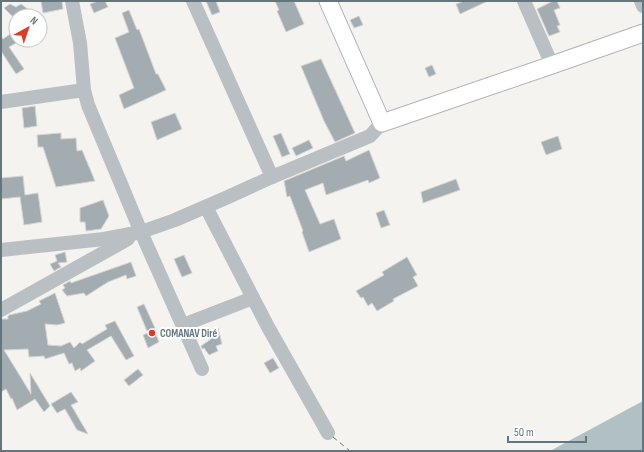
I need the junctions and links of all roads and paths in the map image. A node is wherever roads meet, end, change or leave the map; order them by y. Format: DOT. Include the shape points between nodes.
graph roads {
  1 [pos="72,1"];
  2 [pos="193,1"];
  3 [pos="328,1"];
  4 [pos="524,1"];
  5 [pos="641,1"];
  6 [pos="643,6"];
  7 [pos="643,33"];
  8 [pos="552,65"];
  9 [pos="84,90"];
  10 [pos="1,102"];
  11 [pos="382,123"];
  12 [pos="272,177"];
  13 [pos="206,207"];
  14 [pos="141,232"];
  15 [pos="1,250"];
  16 [pos="253,298"];
  17 [pos="1,310"];
  18 [pos="183,325"];
  19 [pos="202,369"];
  20 [pos="328,433"];
  1 -- 9 [label="street" via="80,43"];
  2 -- 12 [label="street"];
  3 -- 11 [label="main road"];
  4 -- 8 [label="street"];
  5 -- 6 [label="street"];
  7 -- 8 [label="main road"];
  8 -- 11 [label="main road"];
  9 -- 10 [label="street"];
  9 -- 14 [label="street"];
  11 -- 12 [label="street" via="370,136"];
  12 -- 13 [label="street"];
  13 -- 14 [label="street"];
  13 -- 16 [label="street"];
  14 -- 15 [label="street" via="104,239"];
  14 -- 17 [label="street"];
  14 -- 18 [label="street"];
  16 -- 18 [label="street"];
  16 -- 20 [label="street"];
  18 -- 19 [label="street"];
}
